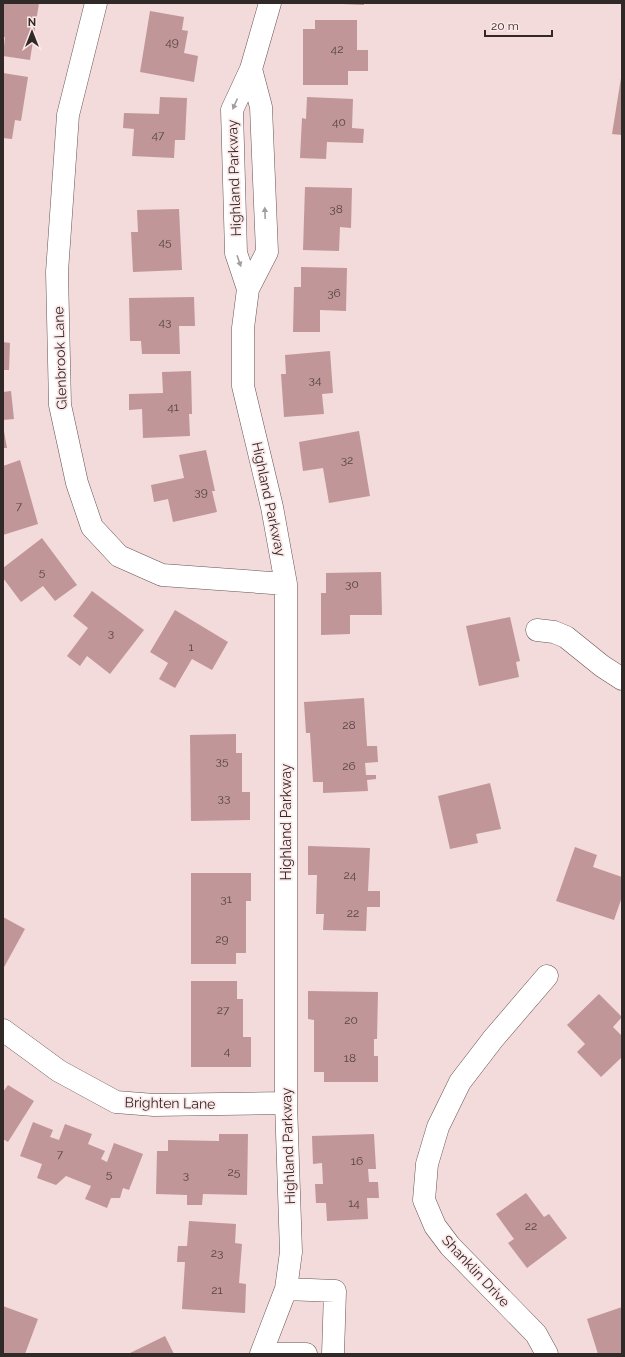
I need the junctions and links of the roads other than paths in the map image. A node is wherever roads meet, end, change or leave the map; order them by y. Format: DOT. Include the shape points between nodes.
graph roads {
  1 [pos="96,3"];
  2 [pos="270,3"];
  3 [pos="251,69"];
  4 [pos="248,289"];
  5 [pos="286,584"];
  6 [pos="537,630"];
  7 [pos="622,679"];
  8 [pos="547,976"];
  9 [pos="3,1030"];
  10 [pos="286,1103"];
  11 [pos="286,1289"];
  12 [pos="261,1354"];
  13 [pos="306,1354"];
  14 [pos="333,1354"];
  15 [pos="547,1354"];
  1 -- 5 [label="street, Glenbrook Lane" via="68,115 57,272 60,405 78,483 92,527 119,556 162,575"];
  2 -- 3 [label="street, Highland Parkway"];
  4 -- 3 [label="street, Highland Parkway, one-way" via="266,252 261,107"];
  3 -- 4 [label="street, Highland Parkway, one-way" via="232,110 236,253"];
  4 -- 5 [label="street, Highland Parkway" via="243,328 243,386 272,507"];
  5 -- 10 [label="street, Highland Parkway"];
  6 -- 7 [label="street" via="554,632 566,637"];
  8 -- 15 [label="street, Shanklin Drive" via="460,1082 438,1127 427,1164 424,1200 435,1226 450,1246 536,1334"];
  9 -- 10 [label="street, Brighten Lane" via="59,1071 116,1102 154,1105"];
  10 -- 11 [label="street, Highland Parkway" via="291,1252"];
  11 -- 12 [label="street, Highland Parkway"];
  11 -- 14 [label="street" via="335,1291"];
  12 -- 13 [label="street"];
}
